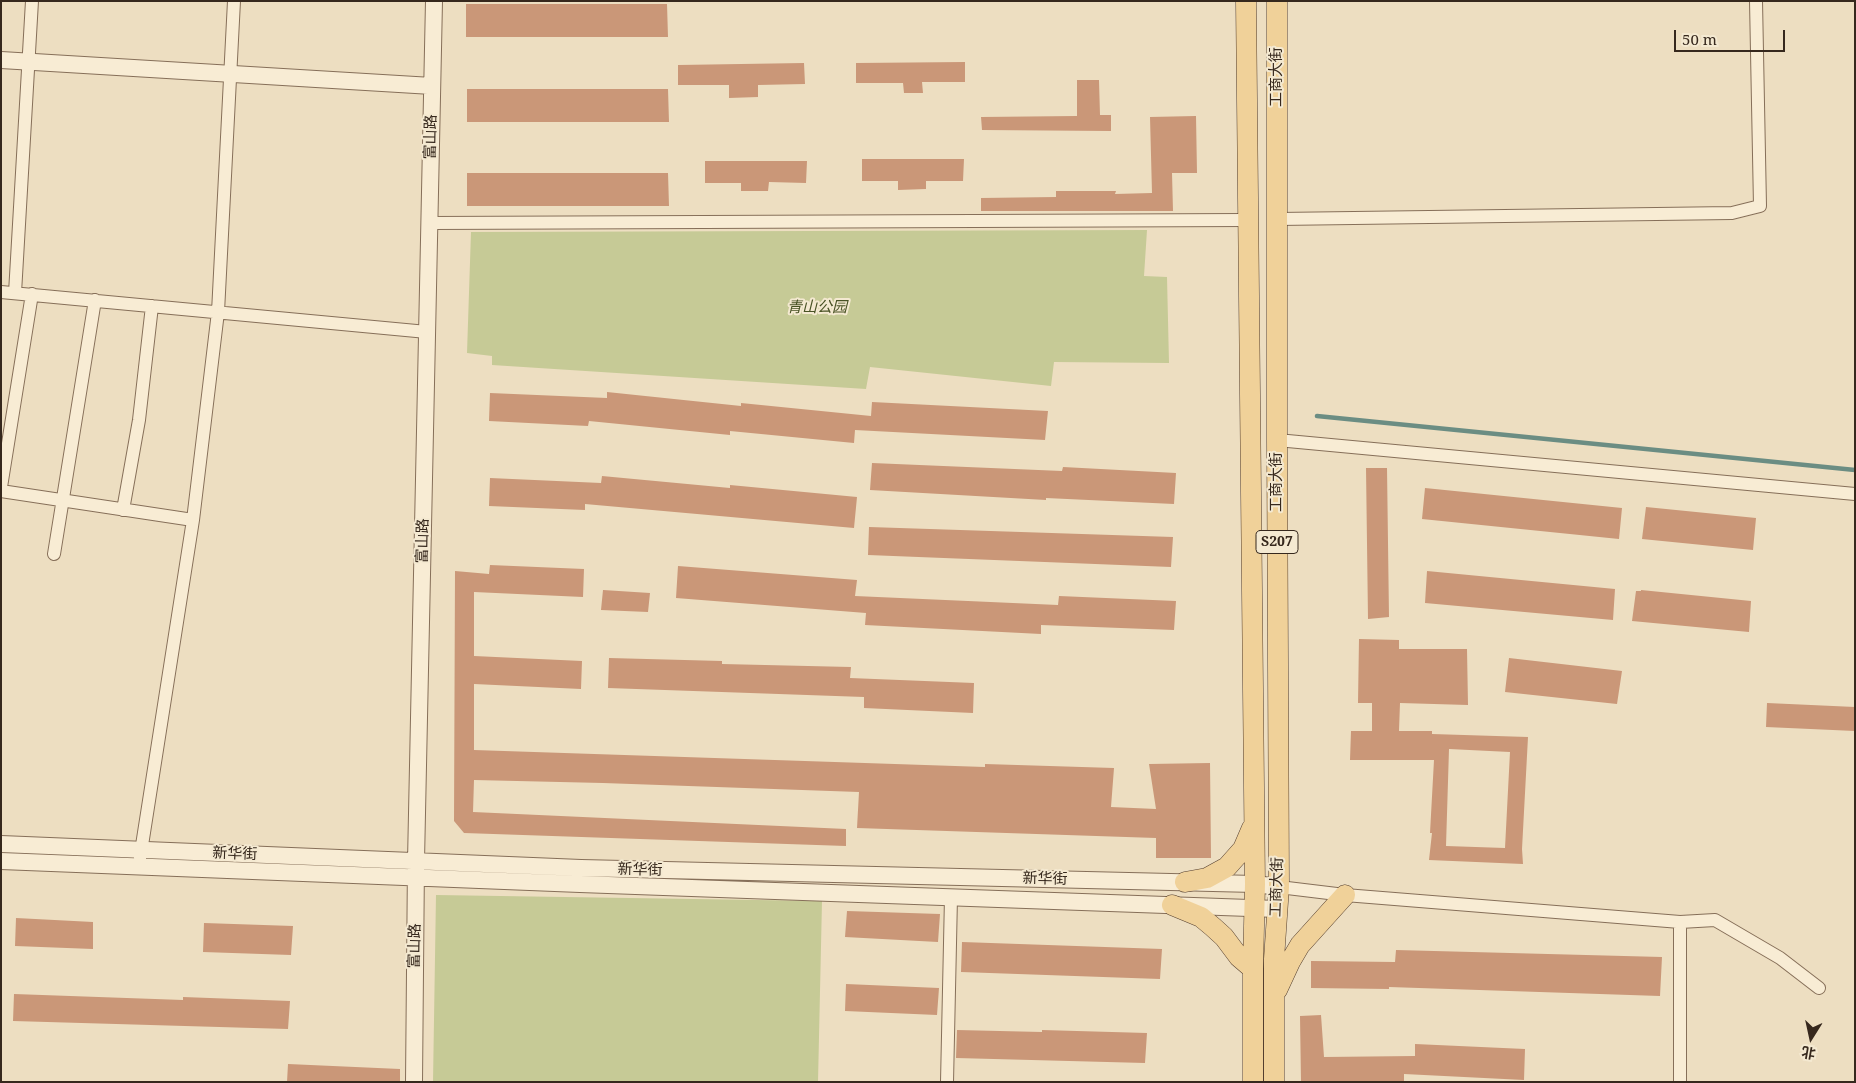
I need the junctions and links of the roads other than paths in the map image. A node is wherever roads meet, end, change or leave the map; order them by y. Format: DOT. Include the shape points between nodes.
graph roads {
  1 [pos="32,1"];
  2 [pos="234,1"];
  3 [pos="434,1"];
  4 [pos="1246,1"];
  5 [pos="1277,1"];
  6 [pos="1756,1"];
  7 [pos="1,60"];
  8 [pos="29,62"];
  9 [pos="230,75"];
  10 [pos="432,86"];
  11 [pos="1278,219"];
  12 [pos="1247,220"];
  13 [pos="430,223"];
  14 [pos="1,292"];
  15 [pos="15,293"];
  16 [pos="32,294"];
  17 [pos="95,300"];
  18 [pos="152,306"];
  19 [pos="218,312"];
  20 [pos="427,332"];
  21 [pos="1276,440"];
  22 [pos="1,487"];
  23 [pos="1,491"];
  24 [pos="1855,494"];
  25 [pos="64,501"];
  26 [pos="123,510"];
  27 [pos="193,520"];
  28 [pos="54,554"];
  29 [pos="1255,816"];
  30 [pos="1,844"];
  31 [pos="141,850"];
  32 [pos="1,861"];
  33 [pos="137,867"];
  34 [pos="416,870"];
  35 [pos="1185,882"];
  36 [pos="1255,884"];
  37 [pos="1279,887"];
  38 [pos="1345,895"];
  39 [pos="951,897"];
  40 [pos="1172,905"];
  41 [pos="1255,908"];
  42 [pos="1277,909"];
  43 [pos="1680,922"];
  44 [pos="1252,969"];
  45 [pos="1819,988"];
  46 [pos="1274,999"];
  47 [pos="414,1082"];
  48 [pos="947,1082"];
  49 [pos="1252,1082"];
  50 [pos="1274,1082"];
  51 [pos="1680,1082"];
  1 -- 8 [label="street"];
  2 -- 9 [label="street"];
  3 -- 10 [label="street, 富山路"];
  4 -- 12 [label="main road, 工商大街 / S207"];
  5 -- 11 [label="main road, 工商大街 / S207"];
  6 -- 11 [label="street" via="1760,206 1732,213"];
  7 -- 8 [label="street"];
  8 -- 9 [label="street"];
  8 -- 15 [label="street"];
  9 -- 10 [label="street"];
  9 -- 19 [label="street"];
  10 -- 13 [label="street, 富山路"];
  11 -- 21 [label="main road, 工商大街 / S207"];
  12 -- 13 [label="street"];
  12 -- 29 [label="main road, 工商大街 / S207"];
  13 -- 20 [label="street, 富山路"];
  14 -- 15 [label="street"];
  15 -- 16 [label="street"];
  16 -- 17 [label="street"];
  16 -- 22 [label="street"];
  17 -- 18 [label="street"];
  17 -- 25 [label="street"];
  18 -- 19 [label="street"];
  18 -- 26 [label="street" via="139,420"];
  19 -- 20 [label="street"];
  19 -- 27 [label="street"];
  20 -- 34 [label="street, 富山路"];
  21 -- 24 [label="street"];
  21 -- 37 [label="main road, 工商大街 / S207"];
  23 -- 25 [label="street"];
  25 -- 26 [label="street"];
  25 -- 28 [label="street"];
  26 -- 27 [label="street"];
  27 -- 31 [label="street"];
  29 -- 35 [label="main road" via="1248,839 1235,858 1207,878"];
  29 -- 36 [label="main road, 工商大街 / S207"];
  30 -- 31 [label="street, 新华街"];
  31 -- 33 [label="street"];
  31 -- 34 [label="street, 新华街"];
  32 -- 33 [label="street, 新华街"];
  33 -- 34 [label="street, 新华街"];
  34 -- 35 [label="street, 新华街" via="581,868"];
  34 -- 39 [label="street, 新华街"];
  34 -- 47 [label="street, 富山路"];
  35 -- 36 [label="street, 新华街"];
  36 -- 37 [label="street, 新华街"];
  36 -- 41 [label="main road, 工商大街 / S207"];
  37 -- 38 [label="street"];
  37 -- 42 [label="main road, 工商大街 / S207"];
  38 -- 43 [label="street"];
  38 -- 46 [label="main road" via="1300,945"];
  39 -- 40 [label="street, 新华街"];
  39 -- 48 [label="street"];
  40 -- 41 [label="street, 新华街"];
  40 -- 44 [label="main road" via="1201,917"];
  41 -- 42 [label="street, 新华街"];
  41 -- 44 [label="main road, 工商大街 / S207"];
  42 -- 46 [label="main road, 工商大街 / S207"];
  43 -- 45 [label="street" via="1715,920 1780,958"];
  43 -- 51 [label="street"];
  44 -- 49 [label="main road, 工商大街 / S207"];
  46 -- 50 [label="main road, 工商大街 / S207"];
}
